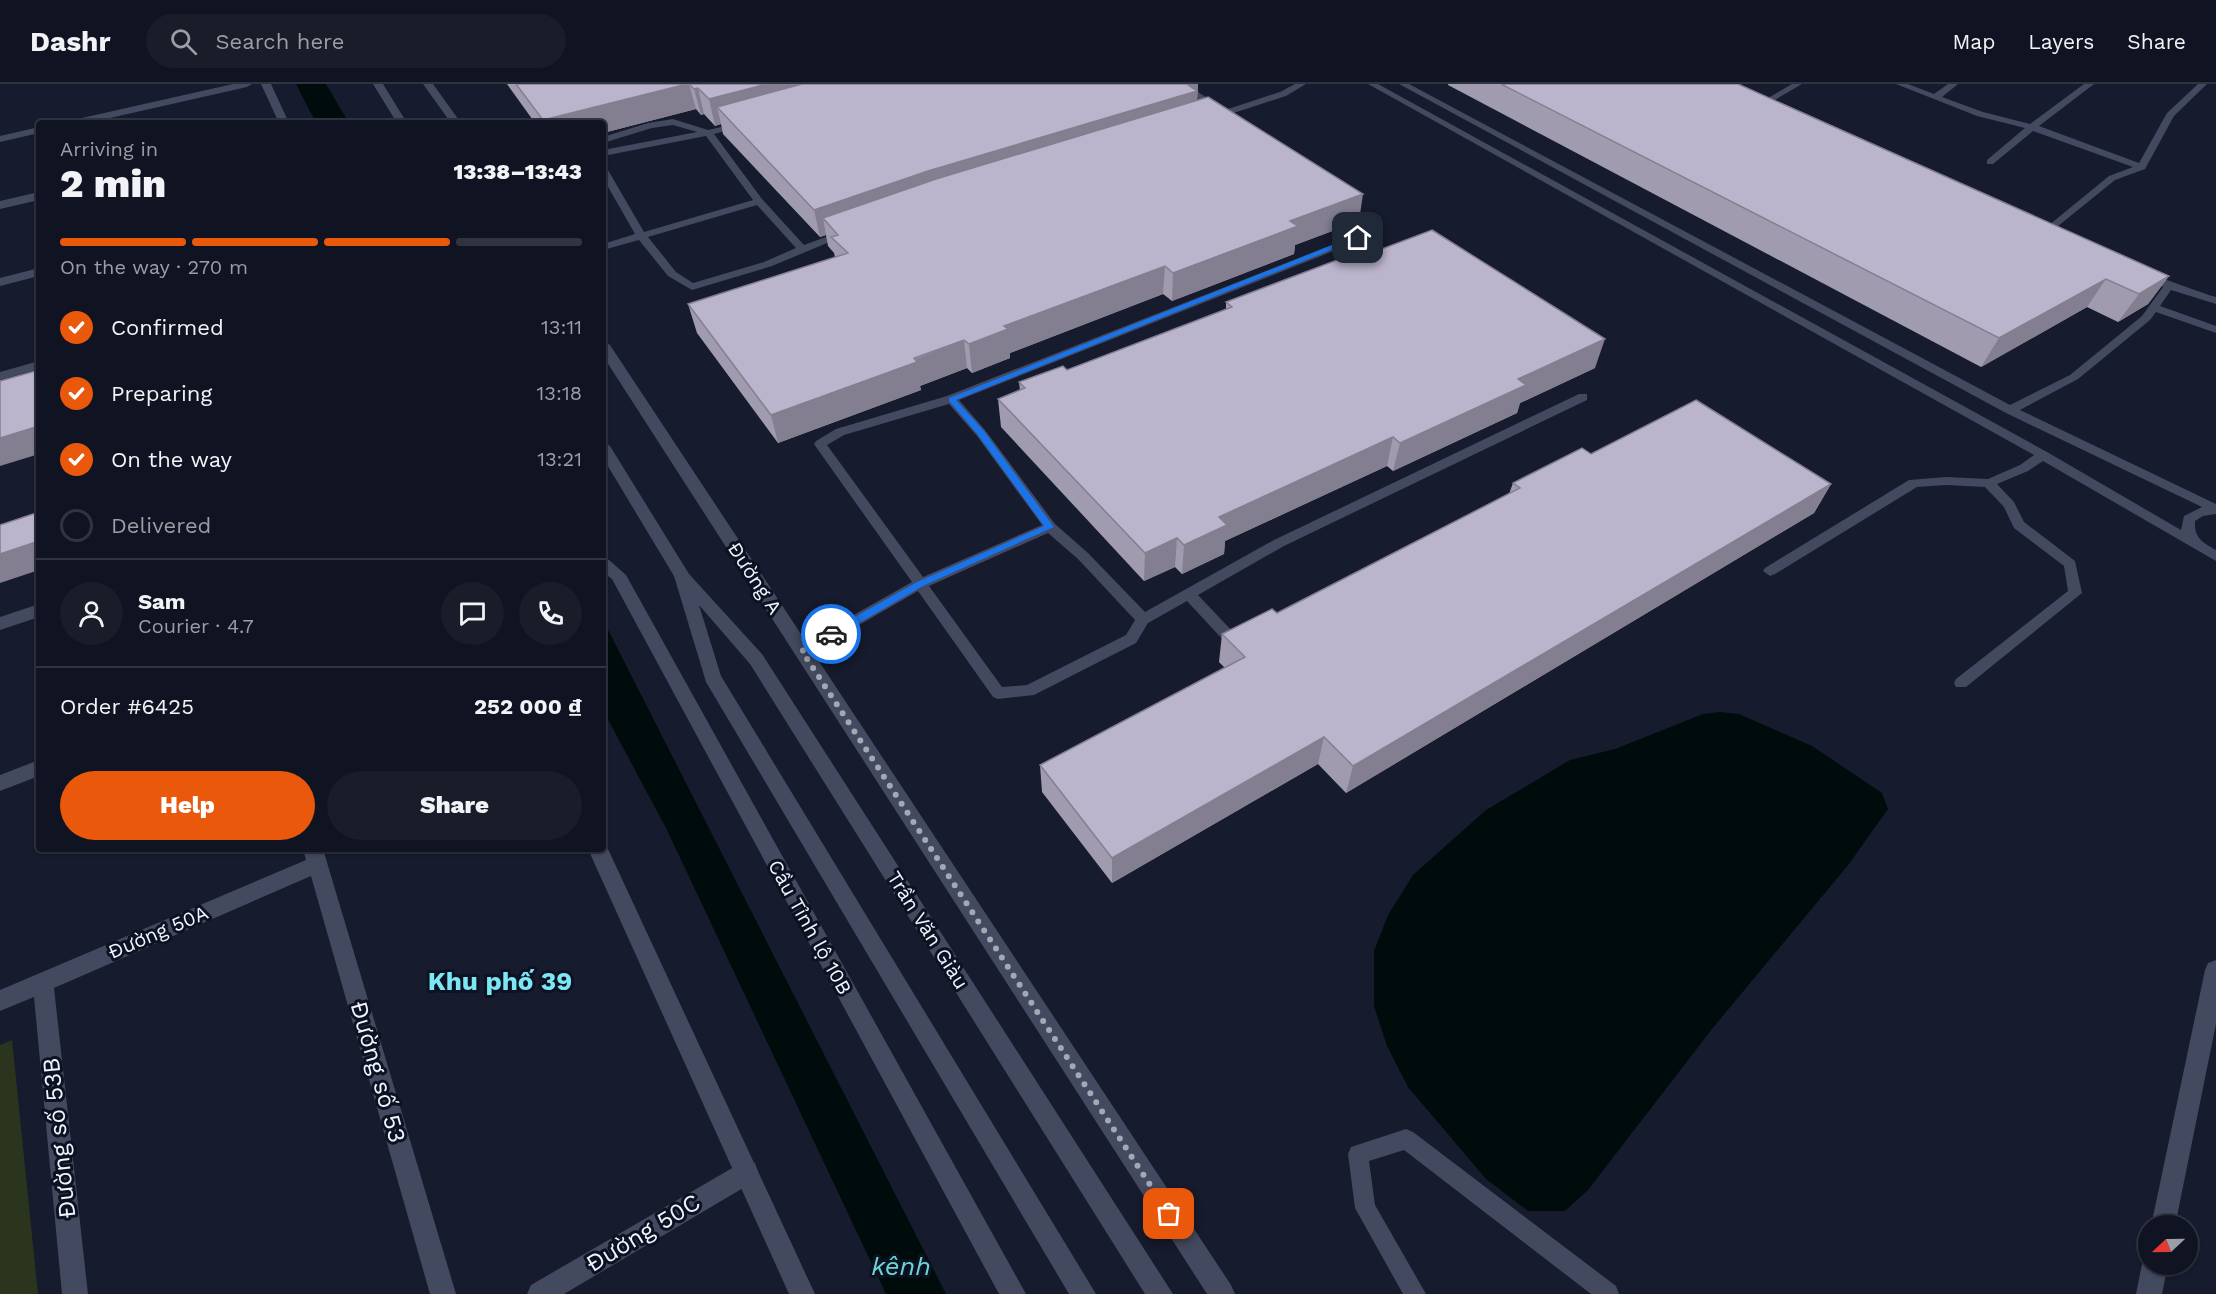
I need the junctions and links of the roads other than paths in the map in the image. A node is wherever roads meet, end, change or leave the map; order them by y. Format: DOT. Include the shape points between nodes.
graph roads {
  1 [pos="247,84"];
  2 [pos="266,84"];
  3 [pos="378,84"];
  4 [pos="428,84"];
  5 [pos="1179,84"];
  6 [pos="1302,84"];
  7 [pos="1372,84"];
  8 [pos="1403,84"];
  9 [pos="1798,84"];
  10 [pos="1900,84"];
  11 [pos="1954,84"];
  12 [pos="2090,84"];
  13 [pos="2203,84"];
  14 [pos="1935,97"];
  15 [pos="1755,98"];
  16 [pos="1765,102"];
  17 [pos="1776,107"];
  18 [pos="125,111"];
  19 [pos="1226,113"];
  20 [pos="86,120"];
  21 [pos="127,120"];
  22 [pos="283,120"];
  23 [pos="400,120"];
  24 [pos="454,120"];
  25 [pos="1203,120"];
  26 [pos="751,121"];
  27 [pos="2032,127"];
  28 [pos="36,131"];
  29 [pos="708,133"];
  30 [pos="0,139"];
  31 [pos="606,139"];
  32 [pos="606,152"];
  33 [pos="1990,162"];
  34 [pos="2142,167"];
  35 [pos="606,175"];
  36 [pos="1586,182"];
  37 [pos="1564,190"];
  38 [pos="36,197"];
  39 [pos="759,201"];
  40 [pos="0,205"];
  41 [pos="2037,227"];
  42 [pos="857,229"];
  43 [pos="2047,232"];
  44 [pos="639,234"];
  45 [pos="2058,237"];
  46 [pos="1358,238"];
  47 [pos="606,246"];
  48 [pos="802,249"];
  49 [pos="2132,269"];
  50 [pos="36,273"];
  51 [pos="0,282"];
  52 [pos="2169,286"];
  53 [pos="2216,301"];
  54 [pos="2154,307"];
  55 [pos="2216,330"];
  56 [pos="606,350"];
  57 [pos="36,366"];
  58 [pos="0,376"];
  59 [pos="1583,397"];
  60 [pos="951,399"];
  61 [pos="2010,410"];
  62 [pos="606,451"];
  63 [pos="2043,455"];
  64 [pos="1989,483"];
  65 [pos="2216,509"];
  66 [pos="1050,527"];
  67 [pos="2199,546"];
  68 [pos="2216,556"];
  69 [pos="606,566"];
  70 [pos="1770,570"];
  71 [pos="684,582"];
  72 [pos="920,584"];
  73 [pos="1188,593"];
  74 [pos="36,611"];
  75 [pos="1143,619"];
  76 [pos="0,624"];
  77 [pos="1230,638"];
  78 [pos="802,651"];
  79 [pos="1961,683"];
  80 [pos="36,769"];
  81 [pos="0,783"];
  82 [pos="599,852"];
  83 [pos="315,856"];
  84 [pos="2216,970"];
  85 [pos="43,982"];
  86 [pos="0,1001"];
  87 [pos="746,1172"];
  88 [pos="2165,1215"];
  89 [pos="2154,1275"];
  90 [pos="75,1294"];
  91 [pos="443,1294"];
  92 [pos="540,1294"];
  93 [pos="801,1294"];
  94 [pos="1013,1294"];
  95 [pos="1083,1294"];
  96 [pos="1160,1294"];
  97 [pos="1222,1294"];
  98 [pos="1415,1294"];
  99 [pos="1608,1294"];
  100 [pos="2150,1294"];
  1 -- 18 [label="main road"];
  2 -- 22 [label="main road"];
  3 -- 23 [label="main road"];
  4 -- 24 [label="main road"];
  5 -- 19 [label="lane"];
  6 -- 19 [label="lane"];
  7 -- 37 [label="lane"];
  8 -- 36 [label="lane"];
  9 -- 16 [label="lane"];
  10 -- 14 [label="lane"];
  11 -- 14 [label="lane"];
  12 -- 27 [label="lane"];
  13 -- 34 [label="lane" via="2170,115"];
  14 -- 27 [label="lane"];
  15 -- 16 [label="lane"];
  16 -- 17 [label="lane"];
  18 -- 20 [label="main road"];
  18 -- 21 [label="main road"];
  19 -- 25 [label="lane"];
  26 -- 29 [label="lane"];
  27 -- 33 [label="lane"];
  27 -- 34 [label="lane"];
  28 -- 30 [label="main road"];
  29 -- 31 [label="lane" via="673,122"];
  29 -- 32 [label="lane"];
  29 -- 39 [label="lane"];
  34 -- 43 [label="lane" via="2112,178"];
  35 -- 44 [label="lane"];
  36 -- 37 [label="lane"];
  36 -- 61 [label="lane"];
  37 -- 63 [label="lane"];
  38 -- 40 [label="main road"];
  39 -- 44 [label="lane"];
  39 -- 48 [label="lane"];
  41 -- 43 [label="lane"];
  42 -- 48 [label="lane"];
  43 -- 45 [label="lane"];
  44 -- 47 [label="lane"];
  44 -- 48 [label="lane" via="672,274 692,287 768,264"];
  46 -- 60 [label="lane"];
  49 -- 52 [label="lane"];
  50 -- 51 [label="main road"];
  52 -- 53 [label="lane"];
  52 -- 54 [label="lane"];
  54 -- 55 [label="lane"];
  54 -- 61 [label="lane" via="2146,318 2074,377"];
  56 -- 78 [label="main road, Đường A"];
  57 -- 58 [label="main road"];
  59 -- 73 [label="lane" via="1279,543"];
  60 -- 66 [label="lane"];
  60 -- 72 [label="lane" via="840,432 820,444"];
  61 -- 65 [label="lane"];
  62 -- 71 [label="main road, Trần Văn Giàu"];
  63 -- 64 [label="lane"];
  63 -- 67 [label="lane"];
  64 -- 70 [label="lane" via="1914,483"];
  64 -- 79 [label="lane" via="2009,505 2019,525 2070,564 2075,593"];
  65 -- 67 [label="lane" via="2189,519 2188,532"];
  66 -- 72 [label="lane"];
  66 -- 75 [label="lane"];
  67 -- 68 [label="lane"];
  69 -- 94 [label="main road, Cầu Tỉnh lộ 10B" via="618,575"];
  71 -- 95 [label="main road, Cầu Tỉnh lộ 10B" via="712,676"];
  71 -- 96 [label="main road, Trần Văn Giàu" via="756,659"];
  72 -- 75 [label="lane" via="998,693 1029,691 1131,639"];
  72 -- 78 [label="lane"];
  73 -- 75 [label="lane"];
  73 -- 77 [label="lane"];
  74 -- 76 [label="main road"];
  78 -- 97 [label="main road, Đường A"];
  80 -- 81 [label="main road"];
  82 -- 87 [label="main road"];
  83 -- 85 [label="main road, Đường 50A"];
  83 -- 91 [label="main road, Đường số 53"];
  84 -- 88 [label="main road"];
  85 -- 86 [label="main road, Đường 50A"];
  85 -- 90 [label="main road, Đường số 53B"];
  87 -- 92 [label="main road, Đường 50C"];
  87 -- 93 [label="main road"];
  89 -- 100 [label="main road"];
  98 -- 99 [label="lane" via="1365,1208 1358,1154 1406,1139"];
}
